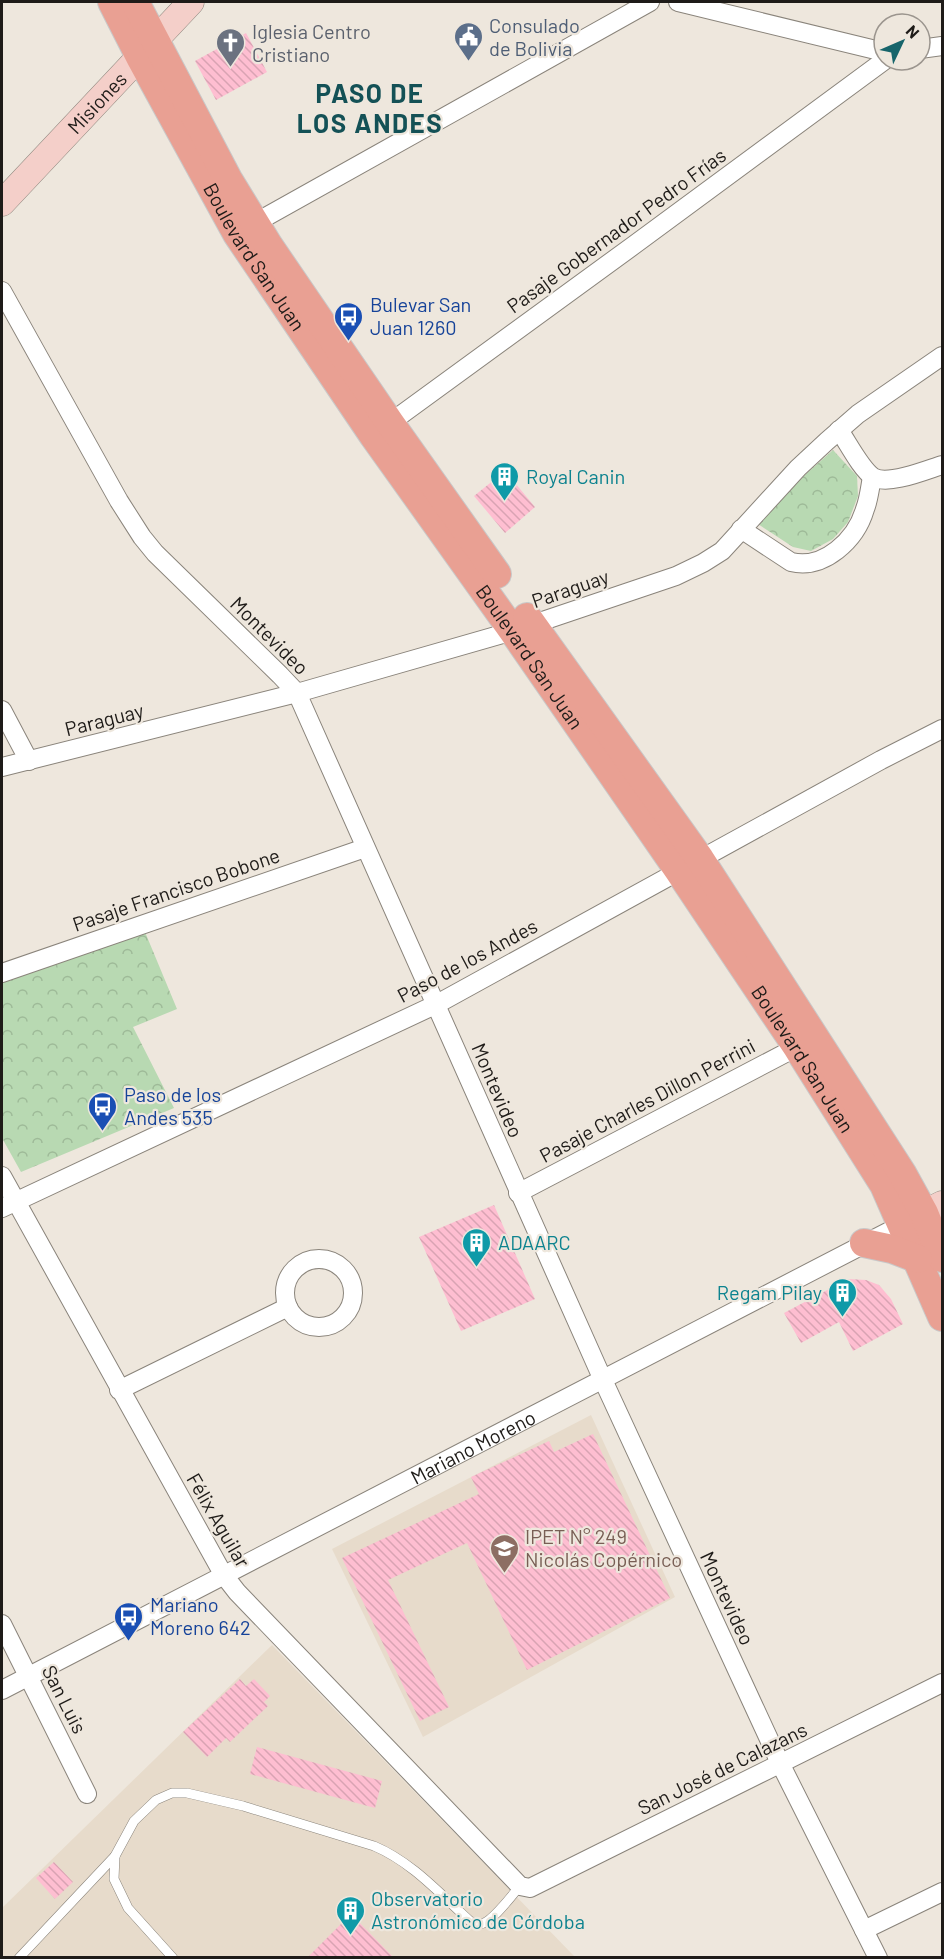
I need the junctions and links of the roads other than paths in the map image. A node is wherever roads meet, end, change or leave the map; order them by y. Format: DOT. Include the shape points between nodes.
graph roads {
  1 [pos="112,2"];
  2 [pos="135,2"];
  3 [pos="191,2"];
  4 [pos="650,2"];
  5 [pos="678,2"];
  6 [pos="147,48"];
  7 [pos="872,49"];
  8 [pos="872,70"];
  9 [pos="2,203"];
  10 [pos="246,228"];
  11 [pos="2,291"];
  12 [pos="942,356"];
  13 [pos="381,429"];
  14 [pos="840,430"];
  15 [pos="942,465"];
  16 [pos="872,477"];
  17 [pos="741,529"];
  18 [pos="523,627"];
  19 [pos="297,693"];
  20 [pos="2,710"];
  21 [pos="942,729"];
  22 [pos="29,761"];
  23 [pos="2,767"];
  24 [pos="365,848"];
  25 [pos="690,865"];
  26 [pos="2,973"];
  27 [pos="437,1004"];
  28 [pos="797,1047"];
  29 [pos="2,1176"];
  30 [pos="519,1193"];
  31 [pos="9,1204"];
  32 [pos="923,1213"];
  33 [pos="864,1243"];
  34 [pos="930,1259"];
  35 [pos="288,1307"];
  36 [pos="942,1317"];
  37 [pos="603,1380"];
  38 [pos="119,1390"];
  39 [pos="223,1574"];
  40 [pos="2,1624"];
  41 [pos="28,1676"];
  42 [pos="942,1683"];
  43 [pos="2,1690"];
  44 [pos="780,1763"];
  45 [pos="87,1794"];
  46 [pos="115,1856"];
  47 [pos="520,1886"];
  48 [pos="942,1892"];
  49 [pos="864,1930"];
  50 [pos="19,1958"];
  51 [pos="173,1958"];
  52 [pos="878,1958"];
  1 -- 6 [label="main road, Boulevard San Juan"];
  2 -- 6 [label="main road, Boulevard San Juan"];
  3 -- 6 [label="street, Misiones"];
  4 -- 10 [label="street"];
  5 -- 7 [label="street"];
  6 -- 9 [label="street, Misiones"];
  6 -- 10 [label="main road, Boulevard San Juan"];
  8 -- 13 [label="street, Pasaje Gobernador Pedro Frías"];
  10 -- 13 [label="main road, Boulevard San Juan"];
  11 -- 19 [label="street, Montevideo" via="142,537"];
  12 -- 14 [label="street, Paraguay"];
  13 -- 18 [label="main road, Boulevard San Juan"];
  14 -- 16 [label="street"];
  14 -- 17 [label="street, Paraguay"];
  15 -- 16 [label="street" via="884,482"];
  16 -- 17 [label="street" via="865,511 855,531 841,548 820,561 791,562"];
  17 -- 18 [label="street, Paraguay" via="722,551 676,576"];
  18 -- 19 [label="street, Paraguay"];
  18 -- 25 [label="main road, Boulevard San Juan"];
  19 -- 22 [label="street, Paraguay"];
  19 -- 24 [label="street, Montevideo"];
  20 -- 22 [label="street"];
  21 -- 25 [label="street, Paso de los Andes"];
  22 -- 23 [label="street, Paraguay"];
  24 -- 26 [label="street, Pasaje Francisco Bobone"];
  24 -- 27 [label="street, Montevideo"];
  25 -- 27 [label="street, Paso de los Andes"];
  25 -- 28 [label="main road, Boulevard San Juan"];
  25 -- 32 [label="main road, Boulevard San Juan" via="902,1173"];
  27 -- 30 [label="street, Montevideo"];
  27 -- 31 [label="street, Paso de los Andes"];
  28 -- 30 [label="street, Pasaje Charles Dillon Perrini"];
  28 -- 32 [label="main road, Boulevard San Juan" via="884,1185"];
  29 -- 31 [label="street, Félix Aguilar"];
  30 -- 37 [label="street, Montevideo"];
  31 -- 38 [label="street, Félix Aguilar"];
  32 -- 33 [label="street, Mariano Moreno"];
  32 -- 34 [label="main road, Boulevard San Juan"];
  33 -- 34 [label="main road"];
  33 -- 37 [label="street, Mariano Moreno"];
  34 -- 36 [label="main road, Boulevard San Juan"];
  35 -- 38 [label="street"];
  37 -- 39 [label="street, Mariano Moreno"];
  37 -- 44 [label="street, Montevideo"];
  38 -- 39 [label="street, Félix Aguilar"];
  39 -- 41 [label="street, Mariano Moreno"];
  39 -- 47 [label="street, Félix Aguilar"];
  40 -- 41 [label="street, San Luis"];
  41 -- 43 [label="street, Mariano Moreno"];
  41 -- 45 [label="street, San Luis"];
  42 -- 44 [label="street, San José de Calazans"];
  44 -- 47 [label="street, San José de Calazans" via="530,1888"];
  44 -- 49 [label="street, Montevideo"];
  46 -- 47 [label="lane" via="134,1821 156,1800 172,1793 187,1793 243,1806 391,1853 470,1921 479,1924 494,1916"];
  46 -- 50 [label="lane"];
  46 -- 51 [label="lane" via="114,1879 128,1908"];
  48 -- 49 [label="street"];
  49 -- 52 [label="street, Montevideo"];
}
